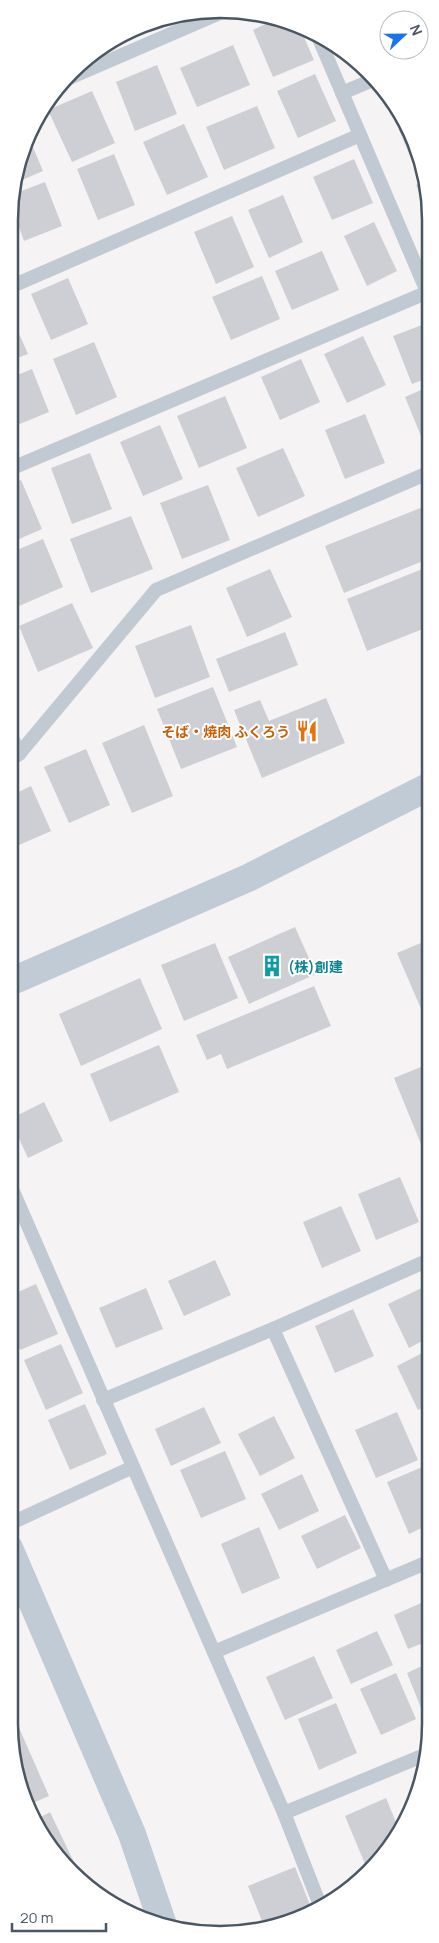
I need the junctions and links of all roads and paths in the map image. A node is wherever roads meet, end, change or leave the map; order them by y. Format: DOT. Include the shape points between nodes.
graph roads {
  1 [pos="208,18"];
  2 [pos="322,46"];
  3 [pos="81,73"];
  4 [pos="367,82"];
  5 [pos="342,93"];
  6 [pos="360,135"];
  7 [pos="422,279"];
  8 [pos="18,284"];
  9 [pos="422,296"];
  10 [pos="18,466"];
  11 [pos="422,476"];
  12 [pos="18,752"];
  13 [pos="422,790"];
  14 [pos="18,979"];
  15 [pos="18,1203"];
  16 [pos="422,1264"];
  17 [pos="273,1330"];
  18 [pos="103,1400"];
  19 [pos="133,1467"];
  20 [pos="18,1520"];
  21 [pos="422,1565"];
  22 [pos="18,1569"];
  23 [pos="386,1580"];
  24 [pos="214,1652"];
  25 [pos="419,1757"];
  26 [pos="284,1814"];
  27 [pos="318,1899"];
  28 [pos="160,1917"];
  1 -- 3 [label="lane"];
  2 -- 5 [label="lane"];
  4 -- 5 [label="lane"];
  5 -- 6 [label="lane"];
  6 -- 7 [label="lane"];
  6 -- 8 [label="lane"];
  9 -- 10 [label="lane"];
  11 -- 12 [label="lane" via="156,590"];
  13 -- 14 [label="street" via="248,878"];
  15 -- 18 [label="lane"];
  16 -- 17 [label="lane"];
  17 -- 18 [label="lane"];
  17 -- 23 [label="lane"];
  18 -- 19 [label="lane"];
  19 -- 20 [label="lane"];
  19 -- 24 [label="lane"];
  21 -- 23 [label="lane"];
  22 -- 28 [label="street" via="132,1834"];
  23 -- 24 [label="lane"];
  24 -- 26 [label="lane"];
  25 -- 26 [label="lane"];
  26 -- 27 [label="lane"];
}
